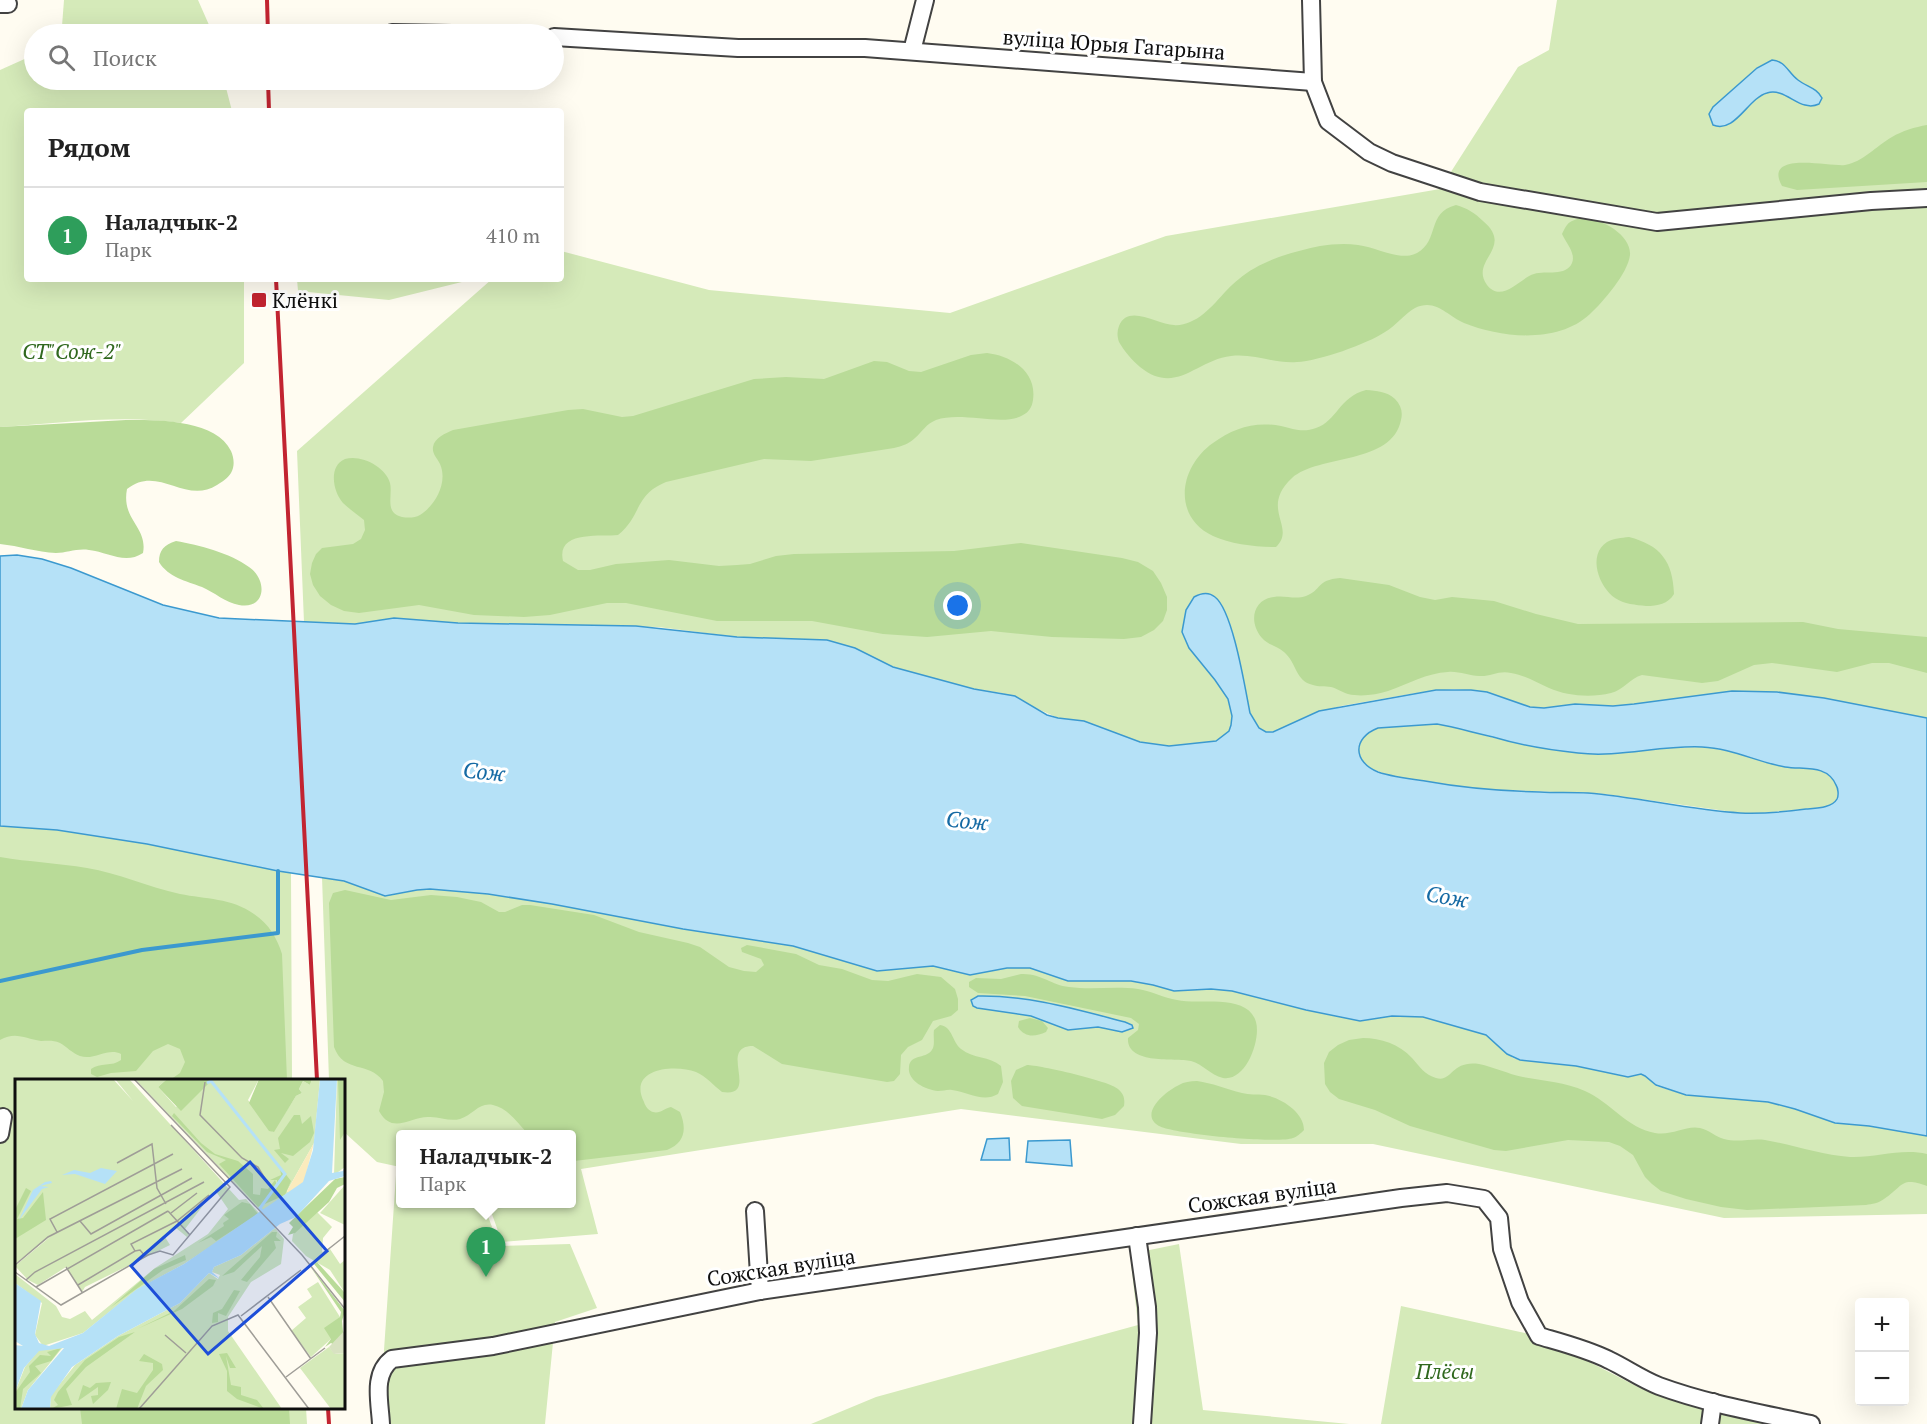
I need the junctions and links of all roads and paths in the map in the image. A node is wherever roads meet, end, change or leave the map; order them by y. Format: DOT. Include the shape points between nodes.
graph roads {
  1 [pos="925,0"];
  2 [pos="1311,0"];
  3 [pos="564,38"];
  4 [pos="912,51"];
  5 [pos="1313,82"];
  6 [pos="1927,198"];
  7 [pos="3,1117"];
  8 [pos="0,1134"];
  9 [pos="755,1212"];
  10 [pos="1137,1236"];
  11 [pos="760,1291"];
  12 [pos="1713,1402"];
  13 [pos="381,1424"];
  14 [pos="1142,1424"];
  15 [pos="1710,1424"];
  16 [pos="1812,1424"];
  1 -- 4 [label="street"];
  2 -- 5 [label="street"];
  3 -- 4 [label="street, вуліца Юрыя Гагарына" via="738,48"];
  4 -- 5 [label="street, вуліца Юрыя Гагарына"];
  5 -- 6 [label="street" via="1328,120 1369,152 1480,192 1657,222"];
  7 -- 8 [label="street"];
  9 -- 11 [label="street"];
  10 -- 11 [label="street, Сожская вуліца"];
  10 -- 12 [label="street, Сожская вуліца" via="1447,1193 1484,1199 1499,1218 1502,1249 1520,1302 1539,1336 1609,1360 1655,1384"];
  10 -- 14 [label="street" via="1148,1333"];
  11 -- 13 [label="street, Сожская вуліца" via="493,1346 392,1359 380,1374"];
  12 -- 15 [label="street"];
  12 -- 16 [label="street, Сожская вуліца"];
}
